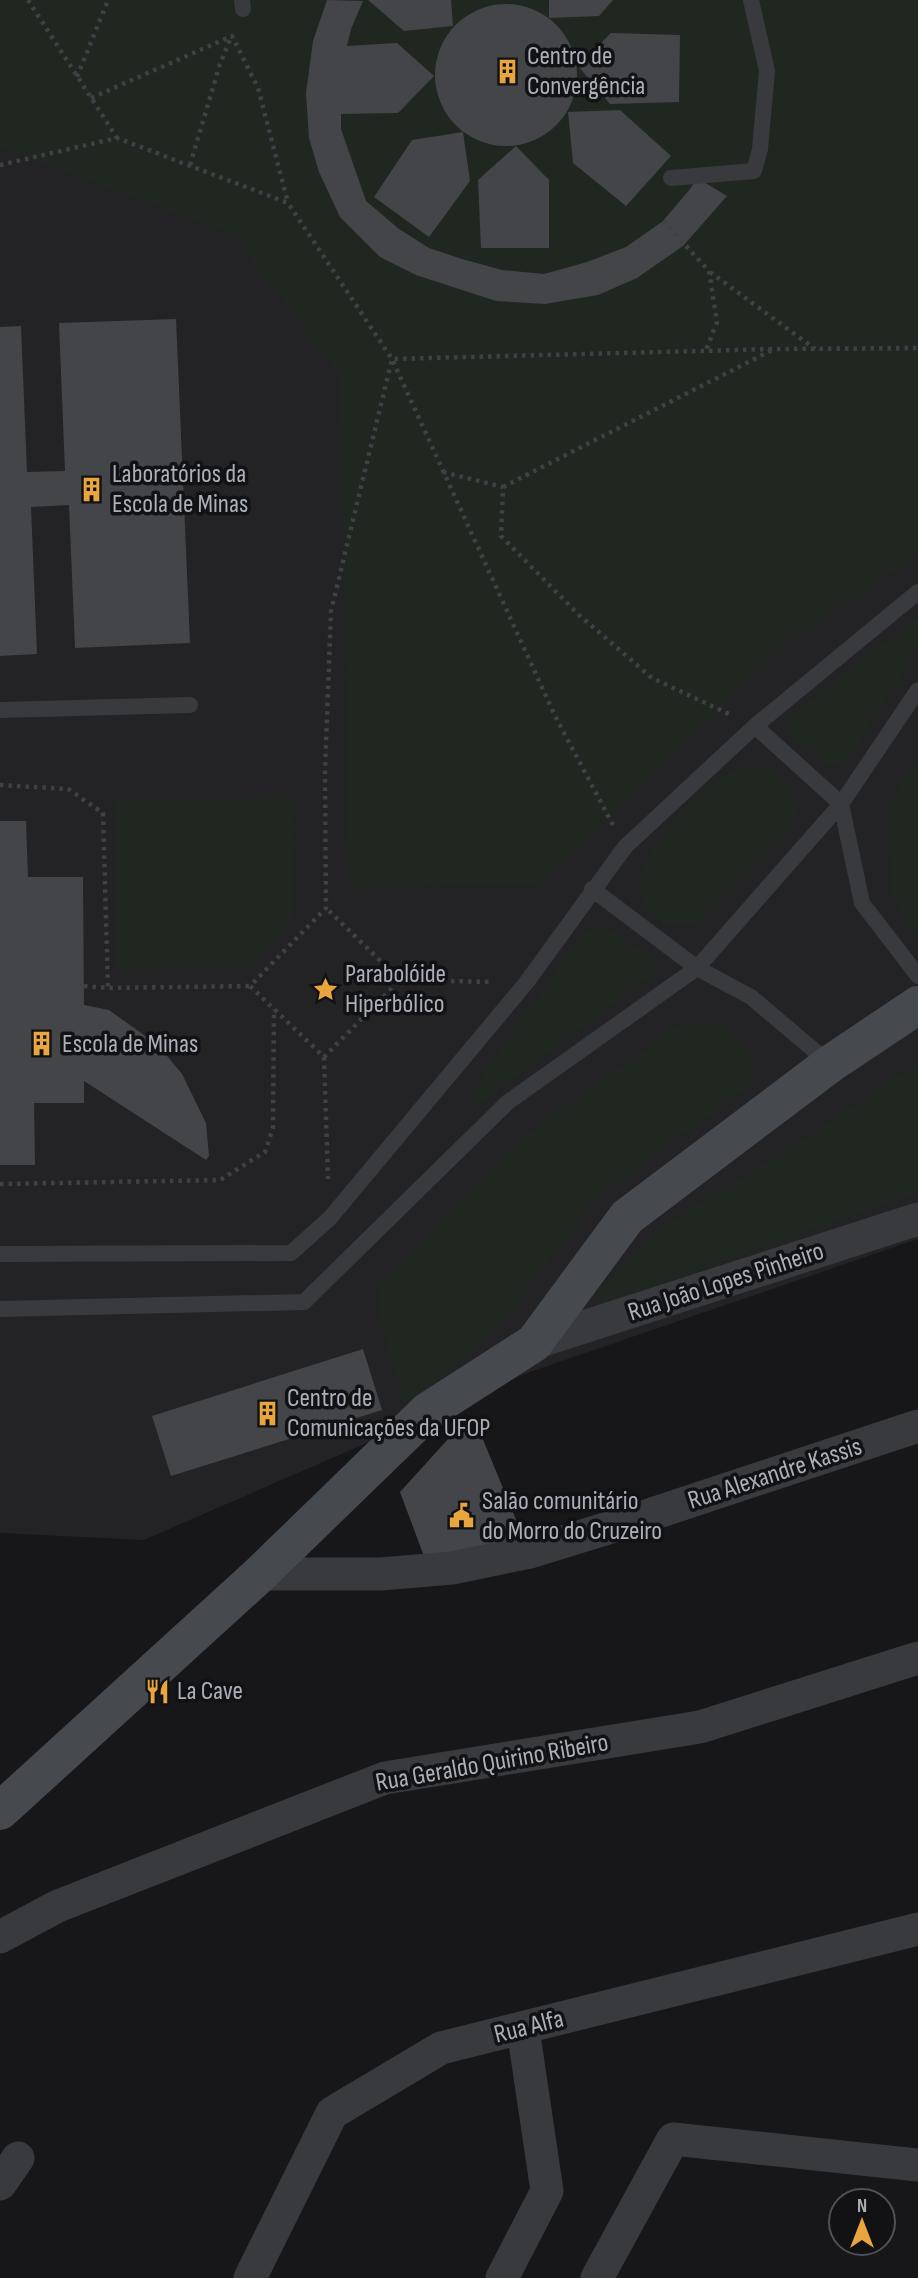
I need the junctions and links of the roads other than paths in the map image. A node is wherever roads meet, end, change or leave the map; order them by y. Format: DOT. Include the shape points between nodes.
graph roads {
  1 [pos="751,0"];
  2 [pos="671,178"];
  3 [pos="918,592"];
  4 [pos="918,690"];
  5 [pos="190,705"];
  6 [pos="0,710"];
  7 [pos="755,726"];
  8 [pos="841,804"];
  9 [pos="592,889"];
  10 [pos="697,968"];
  11 [pos="918,976"];
  12 [pos="918,1005"];
  13 [pos="830,1064"];
  14 [pos="918,1219"];
  15 [pos="0,1254"];
  16 [pos="0,1309"];
  17 [pos="534,1343"];
  18 [pos="918,1426"];
  19 [pos="260,1574"];
  20 [pos="918,1658"];
  21 [pos="0,1811"];
  22 [pos="918,1929"];
  23 [pos="0,1937"];
  24 [pos="523,2029"];
  25 [pos="877,2162"];
  26 [pos="918,2165"];
  27 [pos="918,2181"];
  28 [pos="250,2278"];
  29 [pos="502,2278"];
  30 [pos="597,2278"];
  1 -- 2 [label="lane" via="767,71 754,171"];
  3 -- 7 [label="lane"];
  4 -- 8 [label="lane"];
  5 -- 6 [label="lane"];
  7 -- 8 [label="lane"];
  7 -- 9 [label="lane" via="625,847"];
  8 -- 10 [label="lane"];
  8 -- 11 [label="lane" via="862,904"];
  9 -- 10 [label="lane"];
  9 -- 15 [label="lane" via="526,983 330,1218 290,1253"];
  10 -- 13 [label="lane" via="751,997"];
  10 -- 16 [label="lane" via="508,1102 304,1302"];
  12 -- 13 [label="street"];
  13 -- 17 [label="street" via="627,1217"];
  14 -- 17 [label="street, Rua João Lopes Pinheiro"];
  17 -- 19 [label="street" via="428,1411"];
  18 -- 19 [label="street, Rua Alexandre Kassis" via="530,1552 452,1568 382,1574"];
  19 -- 21 [label="street"];
  20 -- 23 [label="street, Rua Geraldo Quirino Ribeiro" via="700,1727 385,1777 58,1906"];
  22 -- 24 [label="street, Rua Alfa"];
  24 -- 28 [label="street, Rua Alfa" via="441,2048 332,2113"];
  24 -- 29 [label="street" via="547,2191"];
  25 -- 26 [label="street"];
  25 -- 27 [label="street"];
  25 -- 30 [label="street" via="673,2139"];
}
